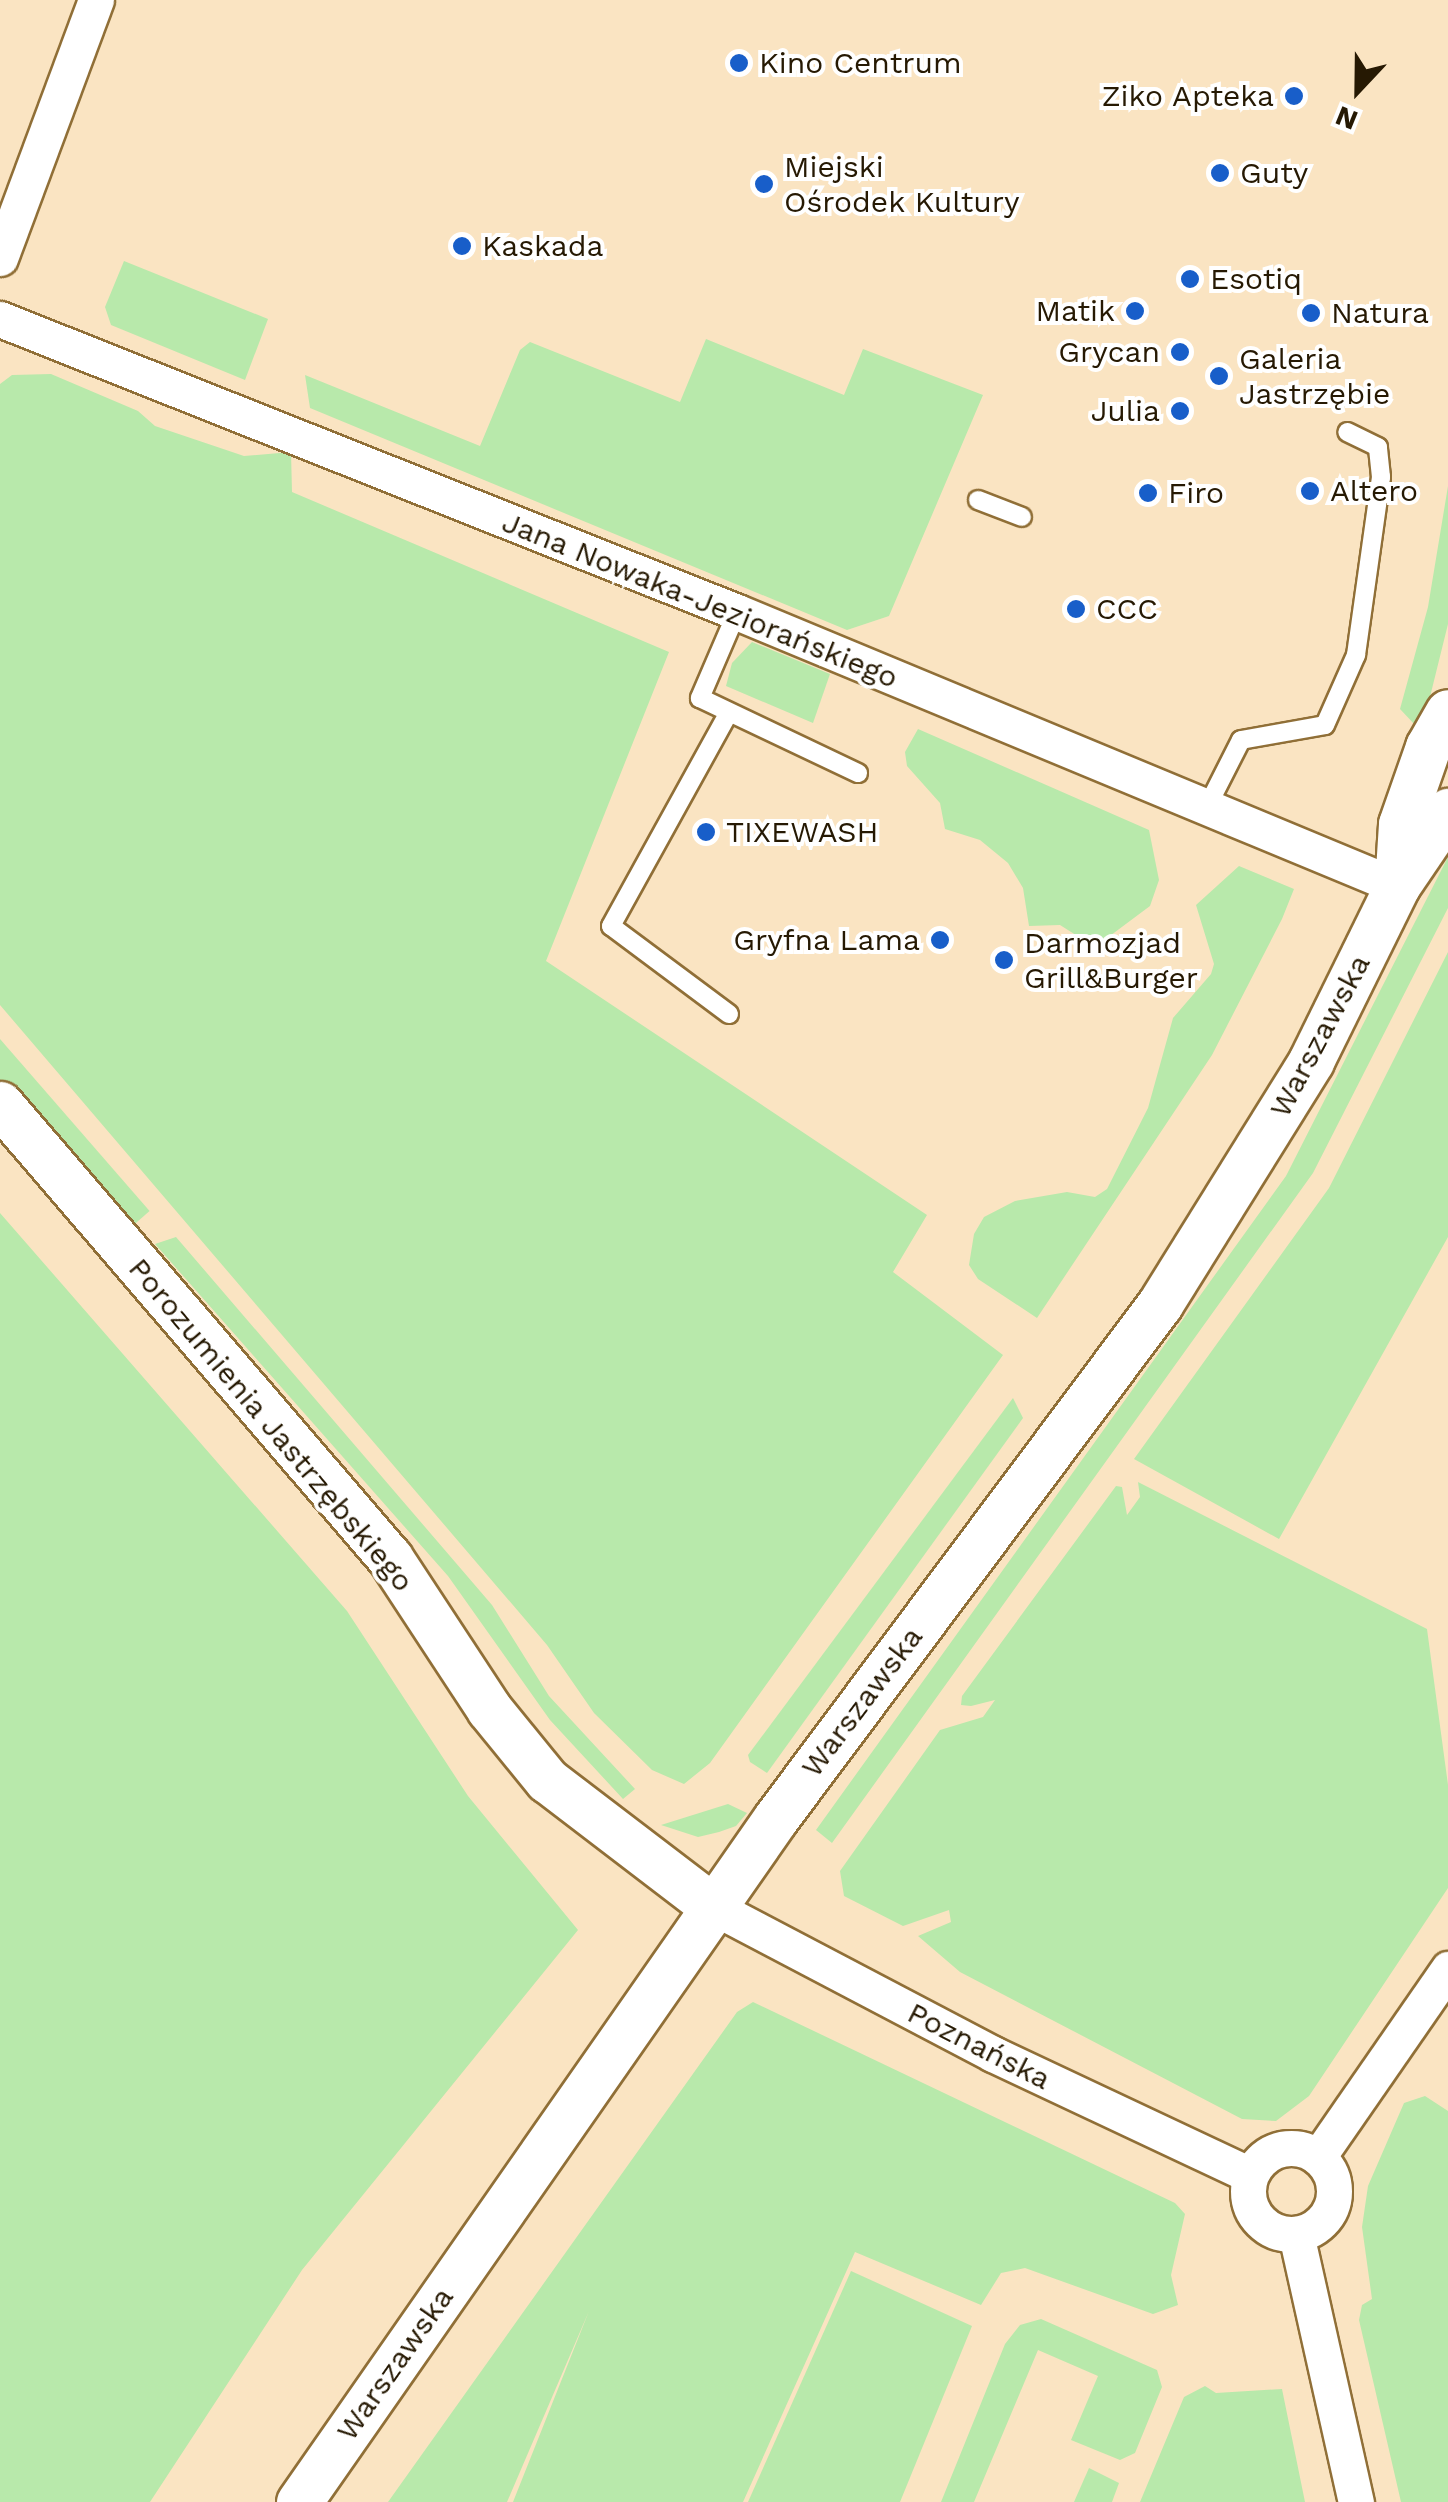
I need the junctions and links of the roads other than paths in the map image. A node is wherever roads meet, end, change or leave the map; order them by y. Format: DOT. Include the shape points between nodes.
graph roads {
  1 [pos="96,0"];
  2 [pos="0,258"];
  3 [pos="0,319"];
  4 [pos="1347,432"];
  5 [pos="978,500"];
  6 [pos="1022,516"];
  7 [pos="738,612"];
  8 [pos="729,712"];
  9 [pos="1448,712"];
  10 [pos="858,773"];
  11 [pos="1206,809"];
  12 [pos="1448,811"];
  13 [pos="1397,886"];
  14 [pos="729,1014"];
  15 [pos="0,1104"];
  16 [pos="713,1908"];
  17 [pos="1448,1968"];
  18 [pos="1318,2156"];
  19 [pos="1250,2175"];
  20 [pos="1296,2234"];
  21 [pos="298,2502"];
  22 [pos="1356,2502"];
  1 -- 2 [label="street"];
  3 -- 7 [label="street, Jana Nowaka-Jeziorańskiego"];
  4 -- 11 [label="lane" via="1378,447 1382,476 1356,655 1326,725 1241,740"];
  5 -- 6 [label="lane"];
  7 -- 8 [label="lane" via="700,698"];
  7 -- 11 [label="street, Jana Nowaka-Jeziorańskiego"];
  8 -- 10 [label="lane"];
  8 -- 14 [label="lane" via="611,926"];
  9 -- 13 [label="street, Warszawska" via="1428,746 1402,824"];
  11 -- 13 [label="street, Jana Nowaka-Jeziorańskiego"];
  12 -- 13 [label="street, Warszawska"];
  13 -- 16 [label="street, Warszawska" via="1311,1061 1192,1256"];
  15 -- 16 [label="street, Porozumienia Jastrzębskiego" via="390,1558 489,1709 547,1780"];
  16 -- 19 [label="street, Poznańska" via="993,2054"];
  16 -- 21 [label="street, Warszawska"];
  17 -- 18 [label="street"];
  18 -- 19 [label="street" via="1282,2148"];
  18 -- 20 [label="street" via="1334,2182 1332,2207 1316,2227"];
  19 -- 20 [label="street" via="1248,2196 1256,2216 1272,2230"];
  20 -- 22 [label="street"];
}
